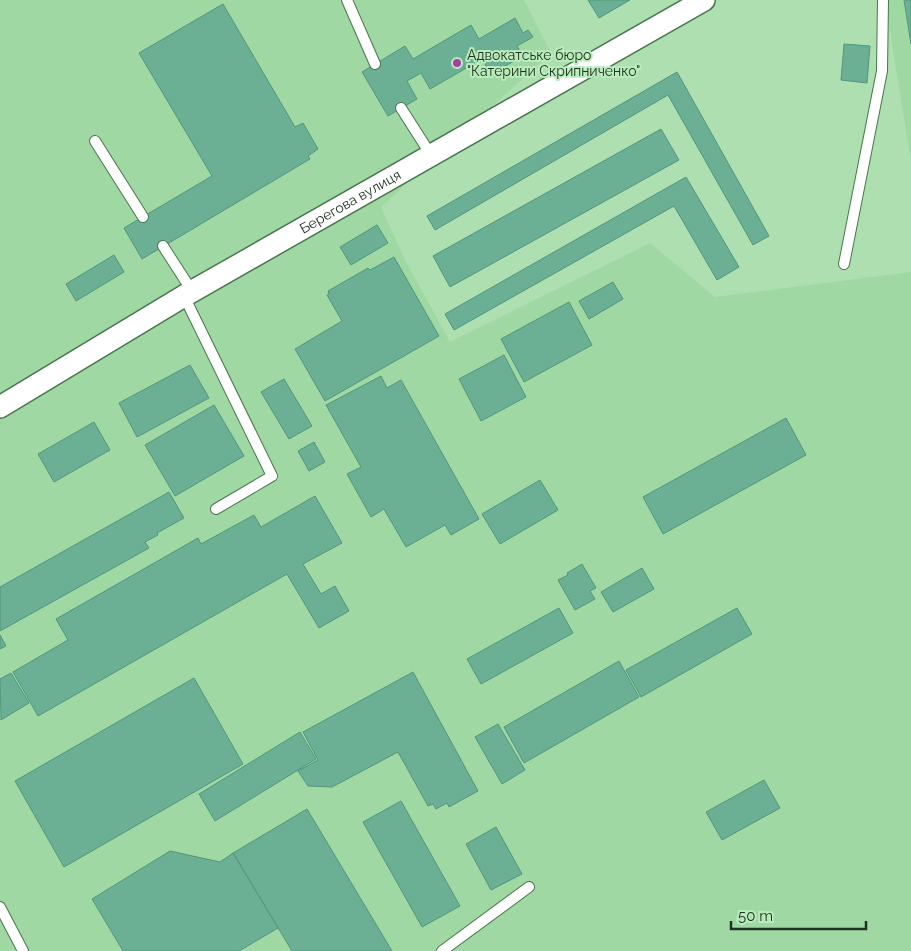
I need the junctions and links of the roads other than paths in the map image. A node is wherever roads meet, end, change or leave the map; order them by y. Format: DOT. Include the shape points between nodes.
graph roads {
  1 [pos="347,0"];
  2 [pos="704,0"];
  3 [pos="883,0"];
  4 [pos="375,64"];
  5 [pos="401,108"];
  6 [pos="94,141"];
  7 [pos="431,155"];
  8 [pos="143,216"];
  9 [pos="163,246"];
  10 [pos="844,264"];
  11 [pos="188,294"];
  12 [pos="0,407"];
  13 [pos="216,509"];
  14 [pos="529,887"];
  15 [pos="0,907"];
  16 [pos="23,951"];
  17 [pos="442,951"];
  1 -- 4 [label="lane"];
  2 -- 7 [label="street, Берегова вулиця"];
  3 -- 10 [label="lane" via="882,71"];
  5 -- 7 [label="lane"];
  6 -- 8 [label="lane"];
  7 -- 11 [label="street, Берегова вулиця"];
  9 -- 11 [label="lane"];
  11 -- 12 [label="street, Берегова вулиця"];
  11 -- 13 [label="lane" via="272,476"];
  14 -- 17 [label="lane"];
  15 -- 16 [label="lane"];
}
